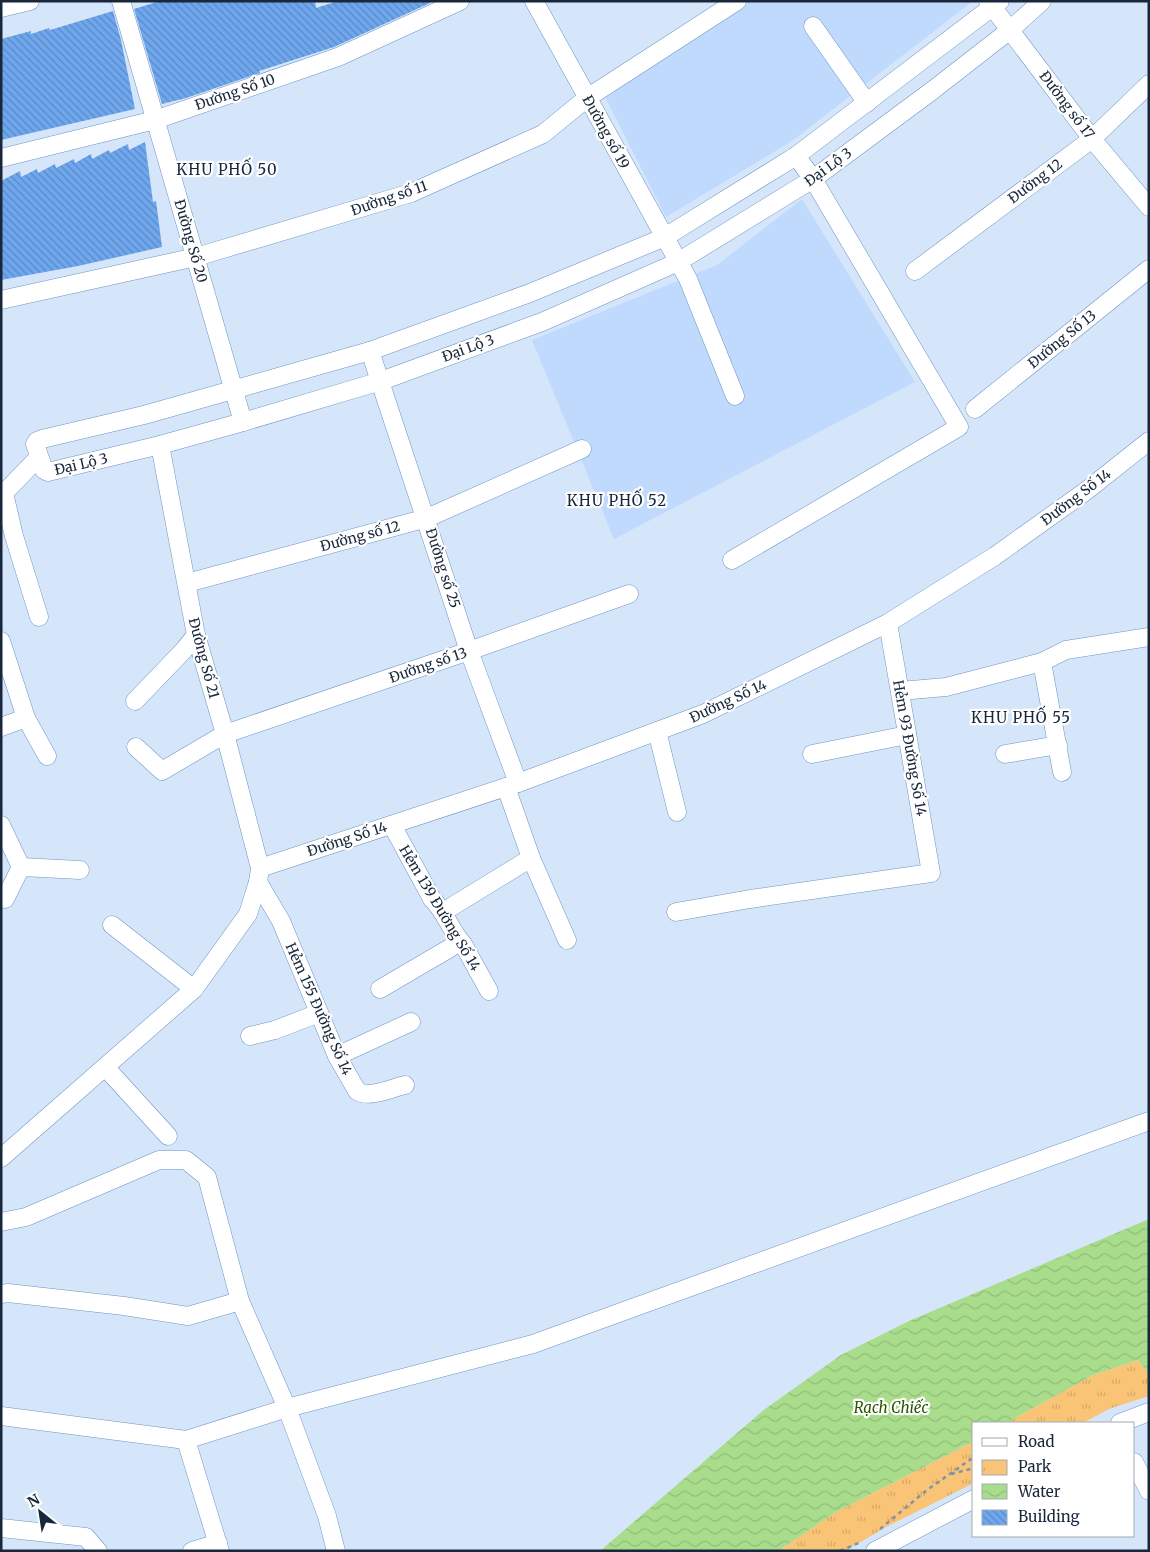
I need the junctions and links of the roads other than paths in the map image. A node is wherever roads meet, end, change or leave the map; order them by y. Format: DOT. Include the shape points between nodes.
graph roads {
  1 [pos="30,1"];
  2 [pos="121,1"];
  3 [pos="460,1"];
  4 [pos="534,1"];
  5 [pos="737,1"];
  6 [pos="1042,1"];
  7 [pos="993,3"];
  8 [pos="6,5"];
  9 [pos="813,26"];
  10 [pos="1010,30"];
  11 [pos="1149,84"];
  12 [pos="587,98"];
  13 [pos="867,103"];
  14 [pos="155,120"];
  15 [pos="1092,139"];
  16 [pos="796,156"];
  17 [pos="1,158"];
  18 [pos="813,179"];
  19 [pos="1149,207"];
  20 [pos="665,236"];
  21 [pos="196,258"];
  22 [pos="678,262"];
  23 [pos="1149,269"];
  24 [pos="916,271"];
  25 [pos="1,300"];
  26 [pos="370,351"];
  27 [pos="381,380"];
  28 [pos="233,391"];
  29 [pos="735,396"];
  30 [pos="975,409"];
  31 [pos="243,422"];
  32 [pos="1149,441"];
  33 [pos="160,445"];
  34 [pos="582,449"];
  35 [pos="39,457"];
  36 [pos="427,518"];
  37 [pos="732,560"];
  38 [pos="187,583"];
  39 [pos="629,594"];
  40 [pos="39,617"];
  41 [pos="888,623"];
  42 [pos="196,635"];
  43 [pos="1149,637"];
  44 [pos="1,641"];
  45 [pos="469,651"];
  46 [pos="1042,662"];
  47 [pos="900,691"];
  48 [pos="135,700"];
  49 [pos="26,718"];
  50 [pos="1,727"];
  51 [pos="657,732"];
  52 [pos="225,734"];
  53 [pos="906,735"];
  54 [pos="1058,745"];
  55 [pos="136,747"];
  56 [pos="812,754"];
  57 [pos="1005,754"];
  58 [pos="47,756"];
  59 [pos="1062,772"];
  60 [pos="512,785"];
  61 [pos="677,812"];
  62 [pos="1,824"];
  63 [pos="392,825"];
  64 [pos="531,858"];
  65 [pos="20,867"];
  66 [pos="80,870"];
  67 [pos="259,875"];
  68 [pos="5,899"];
  69 [pos="443,912"];
  70 [pos="676,912"];
  71 [pos="112,925"];
  72 [pos="458,938"];
  73 [pos="567,940"];
  74 [pos="194,989"];
  75 [pos="380,989"];
  76 [pos="489,991"];
  77 [pos="319,1013"];
  78 [pos="411,1022"];
  79 [pos="250,1036"];
  80 [pos="337,1056"];
  81 [pos="106,1068"];
  82 [pos="405,1085"];
  83 [pos="1149,1121"];
  84 [pos="168,1136"];
  85 [pos="1,1158"];
  86 [pos="1,1222"];
  87 [pos="1,1294"];
  88 [pos="240,1300"];
  89 [pos="287,1408"];
  90 [pos="1149,1412"];
  91 [pos="1,1416"];
  92 [pos="1123,1422"];
  93 [pos="186,1440"];
  94 [pos="1135,1464"];
  95 [pos="1149,1491"];
  96 [pos="972,1500"];
  97 [pos="1,1528"];
  98 [pos="872,1544"];
  99 [pos="219,1547"];
  100 [pos="98,1551"];
  101 [pos="192,1551"];
  102 [pos="336,1551"];
  1 -- 8 [label="street"];
  2 -- 14 [label="street, Đường Số 20"];
  3 -- 14 [label="street, Đường Số 10" via="338,57"];
  4 -- 12 [label="street, Đường số 19"];
  5 -- 12 [label="street, Đường số 11"];
  6 -- 10 [label="street, Đại Lộ 3"];
  7 -- 10 [label="street, Đường số 17"];
  7 -- 13 [label="street, Đại Lộ 3"];
  9 -- 13 [label="street"];
  10 -- 15 [label="street, Đường số 17"];
  10 -- 18 [label="street, Đại Lộ 3"];
  11 -- 15 [label="street, Đường 12"];
  12 -- 20 [label="street, Đường số 19"];
  12 -- 21 [label="street, Đường số 11" via="543,134 411,194"];
  13 -- 16 [label="street, Đại Lộ 3"];
  14 -- 17 [label="street, Đường Số 10"];
  14 -- 21 [label="street, Đường Số 20"];
  15 -- 19 [label="street, Đường số 17"];
  15 -- 24 [label="street, Đường 12"];
  16 -- 18 [label="street"];
  16 -- 20 [label="street, Đại Lộ 3"];
  18 -- 22 [label="street, Đại Lộ 3"];
  18 -- 37 [label="street" via="959,426"];
  20 -- 22 [label="street, Đường số 19"];
  20 -- 26 [label="street, Đại Lộ 3" via="530,293"];
  21 -- 25 [label="street, Đường số 11"];
  21 -- 28 [label="street, Đường Số 20"];
  22 -- 27 [label="street, Đại Lộ 3" via="542,322"];
  22 -- 29 [label="street, Đường số 19" via="688,279"];
  23 -- 30 [label="street, Đường Số 13"];
  26 -- 27 [label="street, Đường số 25"];
  26 -- 28 [label="street, Đại Lộ 3"];
  27 -- 31 [label="street, Đại Lộ 3"];
  27 -- 36 [label="street, Đường số 25"];
  28 -- 31 [label="street, Đường Số 20"];
  28 -- 35 [label="street, Đại Lộ 3" via="42,438 35,444"];
  31 -- 33 [label="street, Đại Lộ 3"];
  32 -- 41 [label="street, Đường Số 14" via="995,556"];
  33 -- 35 [label="street, Đại Lộ 3" via="47,472"];
  33 -- 38 [label="street, Đường Số 21"];
  34 -- 36 [label="street, Đường số 12"];
  35 -- 40 [label="street" via="4,493"];
  36 -- 38 [label="street, Đường số 12"];
  36 -- 45 [label="street, Đường số 25"];
  38 -- 42 [label="street, Đường Số 21"];
  39 -- 45 [label="street, Đường số 13"];
  41 -- 47 [label="street, Hẻm 93 Đường Số 14"];
  41 -- 51 [label="street, Đường Số 14" via="703,714"];
  42 -- 48 [label="street"];
  42 -- 52 [label="street, Đường Số 21"];
  43 -- 46 [label="street" via="1066,650"];
  44 -- 49 [label="street"];
  45 -- 52 [label="street, Đường số 13"];
  45 -- 60 [label="street, Đường số 25"];
  46 -- 47 [label="street" via="946,687"];
  46 -- 54 [label="street"];
  47 -- 53 [label="street, Hẻm 93 Đường Số 14"];
  49 -- 50 [label="street"];
  49 -- 58 [label="street"];
  51 -- 60 [label="street, Đường Số 14"];
  51 -- 61 [label="street"];
  52 -- 55 [label="street, Đường số 13" via="162,771"];
  52 -- 67 [label="street, Đường Số 21"];
  53 -- 56 [label="street"];
  53 -- 70 [label="street, Hẻm 93 Đường Số 14" via="931,874"];
  54 -- 57 [label="street"];
  54 -- 59 [label="street"];
  60 -- 63 [label="street, Đường Số 14"];
  60 -- 64 [label="street, Đường số 25"];
  62 -- 65 [label="street"];
  63 -- 67 [label="street, Đường Số 14"];
  63 -- 69 [label="street, Hẻm 139 Đường Số 14" via="432,899"];
  64 -- 69 [label="street"];
  64 -- 73 [label="street, Đường số 25"];
  65 -- 66 [label="street"];
  65 -- 68 [label="street"];
  67 -- 74 [label="street" via="248,914"];
  67 -- 77 [label="street, Hẻm 155 Đường Số 14"];
  69 -- 72 [label="street, Hẻm 139 Đường Số 14"];
  71 -- 74 [label="street"];
  72 -- 75 [label="street" via="450,948"];
  72 -- 76 [label="street, Hẻm 139 Đường Số 14"];
  74 -- 81 [label="street"];
  77 -- 79 [label="street"];
  77 -- 80 [label="street, Hẻm 155 Đường Số 14"];
  78 -- 80 [label="street"];
  80 -- 82 [label="street, Hẻm 155 Đường Số 14" via="357,1091 362,1094"];
  81 -- 84 [label="street"];
  81 -- 85 [label="street"];
  83 -- 89 [label="street" via="533,1344"];
  86 -- 88 [label="street" via="26,1216 159,1160 186,1160 207,1177"];
  87 -- 88 [label="street" via="188,1316"];
  88 -- 89 [label="street"];
  89 -- 93 [label="street"];
  89 -- 102 [label="street"];
  90 -- 92 [label="street"];
  91 -- 93 [label="street"];
  93 -- 99 [label="street"];
  94 -- 95 [label="street"];
  96 -- 98 [label="street"];
  97 -- 100 [label="street" via="86,1537"];
  99 -- 101 [label="street"];
}
